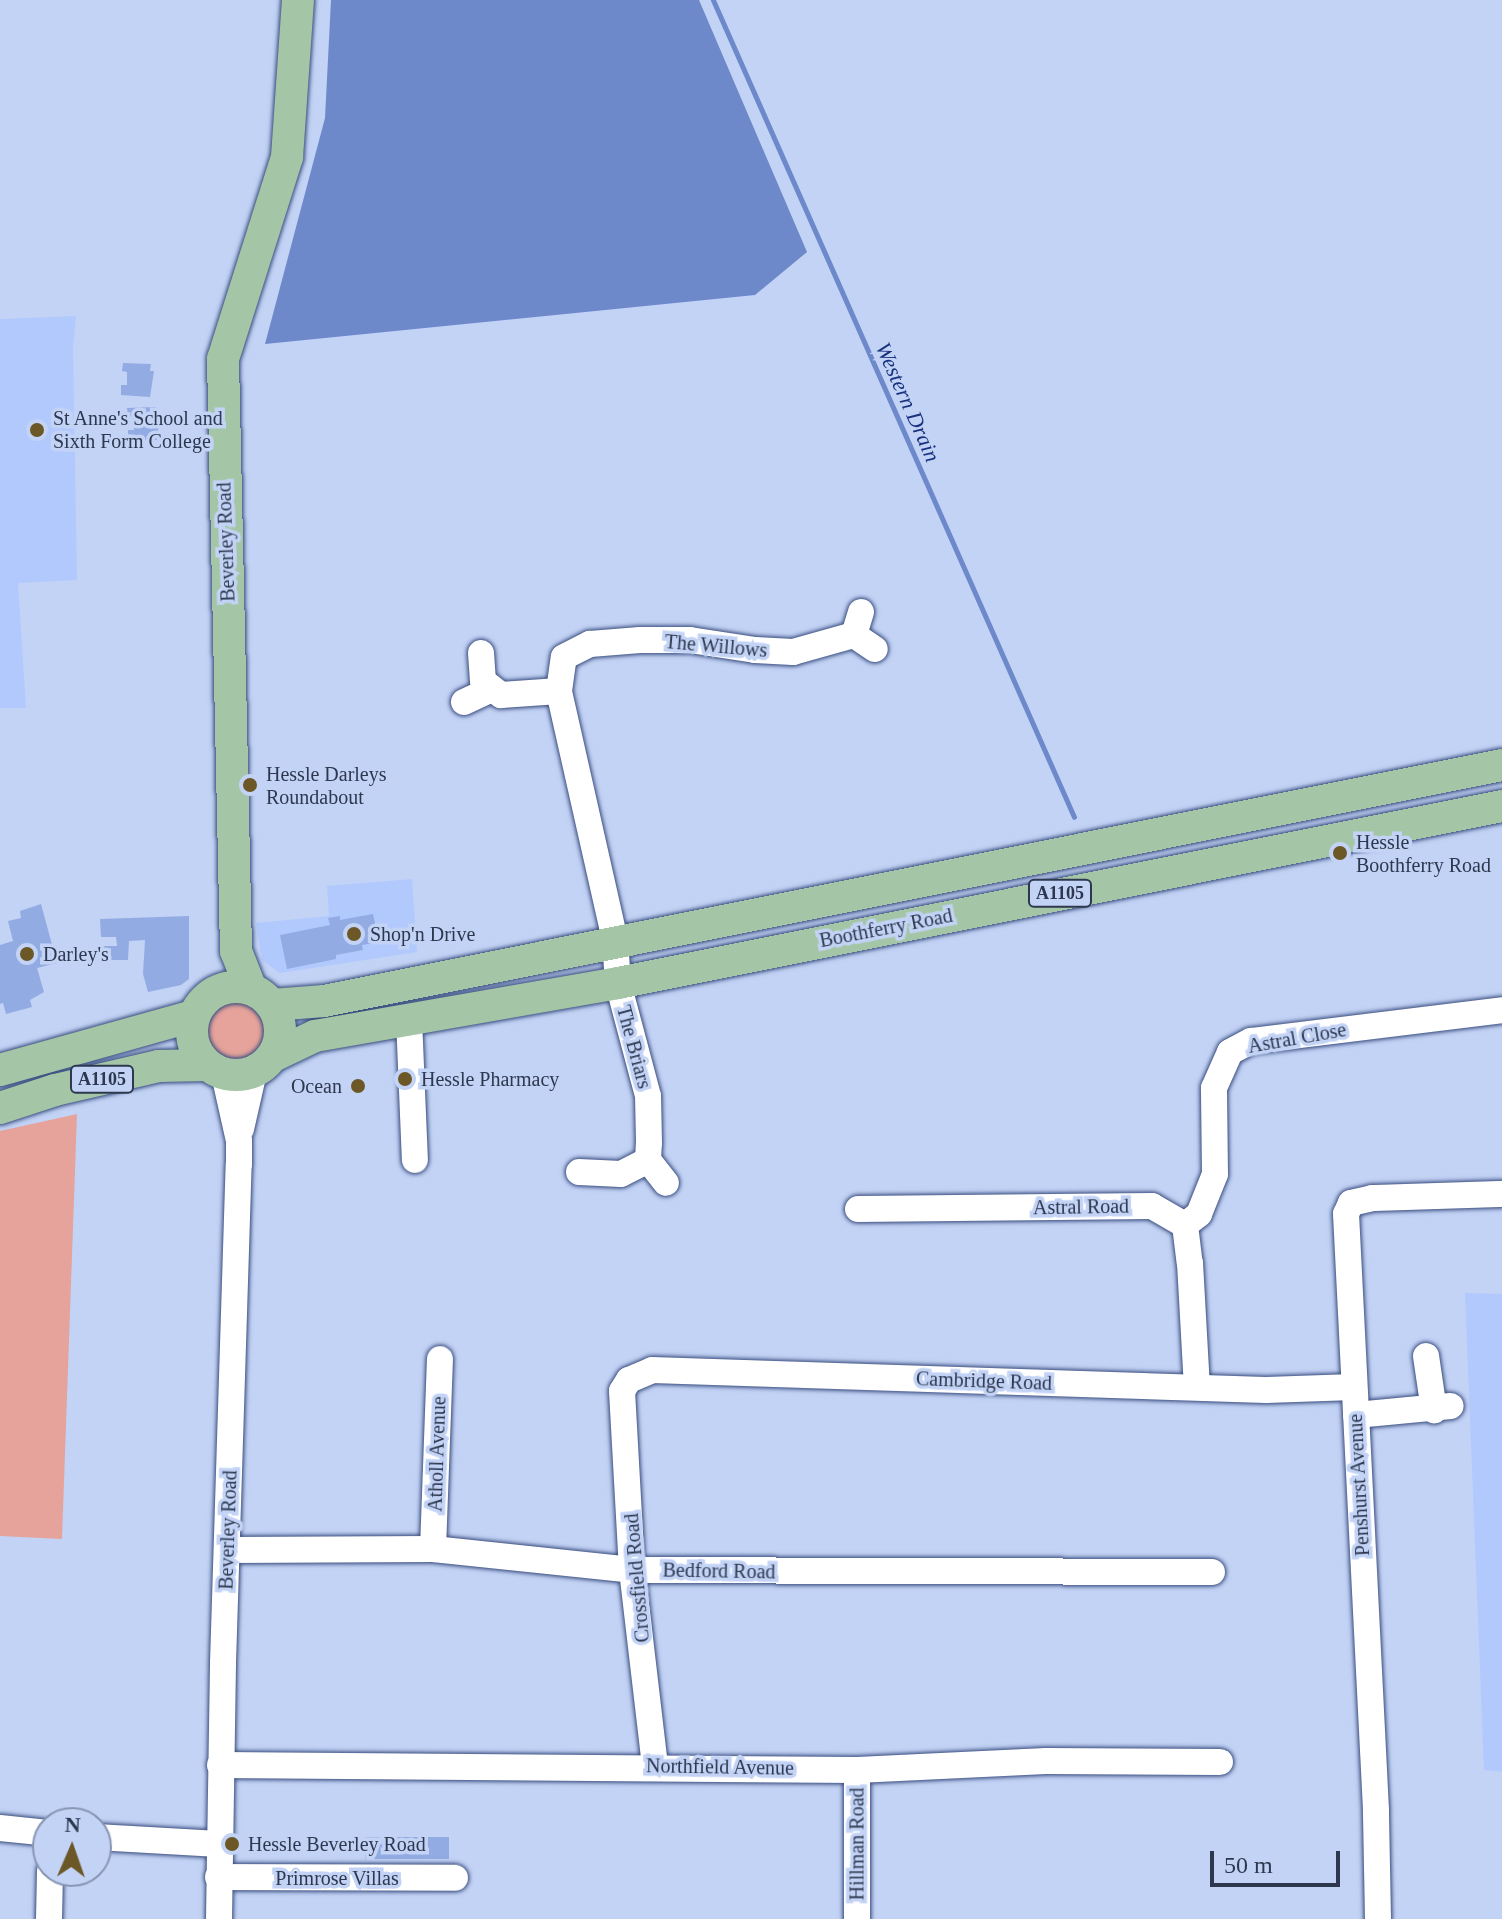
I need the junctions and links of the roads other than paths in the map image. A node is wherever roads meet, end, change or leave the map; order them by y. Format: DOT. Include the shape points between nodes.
graph roads {
  1 [pos="298,0"];
  2 [pos="863,632"];
  3 [pos="481,653"];
  4 [pos="490,690"];
  5 [pos="559,691"];
  6 [pos="464,702"];
  7 [pos="1502,765"];
  8 [pos="1502,806"];
  9 [pos="615,940"];
  10 [pos="236,951"];
  11 [pos="618,983"];
  12 [pos="219,990"];
  13 [pos="261,997"];
  14 [pos="1502,1010"];
  15 [pos="194,1016"];
  16 [pos="409,1019"];
  17 [pos="240,1067"];
  18 [pos="0,1070"];
  19 [pos="0,1108"];
  20 [pos="415,1160"];
  21 [pos="648,1160"];
  22 [pos="579,1172"];
  23 [pos="666,1183"];
  24 [pos="1502,1194"];
  25 [pos="858,1209"];
  26 [pos="1185,1225"];
  27 [pos="1426,1356"];
  28 [pos="440,1359"];
  29 [pos="1197,1387"];
  30 [pos="1354,1387"];
  31 [pos="622,1391"];
  32 [pos="1356,1415"];
  33 [pos="433,1549"];
  34 [pos="228,1550"];
  35 [pos="632,1570"];
  36 [pos="1212,1572"];
  37 [pos="1220,1762"];
  38 [pos="220,1765"];
  39 [pos="655,1766"];
  40 [pos="857,1770"];
  41 [pos="0,1828"];
  42 [pos="32,1831"];
  43 [pos="112,1838"];
  44 [pos="219,1844"];
  45 [pos="218,1877"];
  46 [pos="455,1878"];
  47 [pos="50,1887"];
  48 [pos="49,1919"];
  49 [pos="219,1919"];
  50 [pos="857,1919"];
  51 [pos="1378,1919"];
  1 -- 10 [label="main road, Beverley Road" via="287,157 223,359"];
  2 -- 5 [label="street, The Willows" via="793,652 690,640 590,644 564,657"];
  3 -- 4 [label="street" via="483,681"];
  4 -- 5 [label="street" via="501,695"];
  4 -- 6 [label="street"];
  5 -- 9 [label="street, The Willows"];
  7 -- 9 [label="main road, Boothferry Road / A1105"];
  8 -- 11 [label="main road, Boothferry Road / A1105"];
  9 -- 11 [label="street, The Briars"];
  9 -- 13 [label="main road, Boothferry Road / A1105" via="324,1001"];
  10 -- 12 [label="main road, Beverley Road"];
  10 -- 13 [label="main road, Beverley Road"];
  11 -- 16 [label="main road, Boothferry Road / A1105"];
  11 -- 21 [label="street, The Briars" via="648,1096"];
  12 -- 13 [label="main road"];
  12 -- 15 [label="main road" via="199,1005"];
  13 -- 17 [label="main road" via="281,1030"];
  14 -- 26 [label="street, Astral Close" via="1251,1041 1230,1052 1214,1088 1215,1174 1199,1214"];
  15 -- 17 [label="main road" via="193,1043"];
  15 -- 18 [label="main road, A1105"];
  16 -- 17 [label="main road, Boothferry Road / A1105" via="315,1036"];
  16 -- 20 [label="street"];
  17 -- 19 [label="main road, Boothferry Road / A1105" via="159,1066"];
  17 -- 34 [label="street, Beverley Road"];
  21 -- 22 [label="street" via="621,1174"];
  21 -- 23 [label="street"];
  24 -- 30 [label="street, Penshurst Avenue" via="1351,1203 1346,1214"];
  25 -- 26 [label="street, Astral Road" via="1152,1206"];
  26 -- 29 [label="street"];
  27 -- 32 [label="street" via="1442,1408"];
  28 -- 33 [label="street, Atholl Avenue"];
  29 -- 30 [label="street, Cambridge Road"];
  29 -- 31 [label="street, Cambridge Road" via="652,1370 629,1380"];
  30 -- 32 [label="street, Penshurst Avenue"];
  31 -- 35 [label="street, Crossfield Road"];
  32 -- 51 [label="street, Penshurst Avenue"];
  33 -- 34 [label="street, Bedford Road"];
  33 -- 35 [label="street, Bedford Road"];
  34 -- 38 [label="street, Beverley Road"];
  35 -- 36 [label="street, Bedford Road"];
  35 -- 39 [label="street, Crossfield Road"];
  37 -- 40 [label="street, Northfield Avenue" via="1046,1761"];
  38 -- 39 [label="street, Northfield Avenue"];
  38 -- 44 [label="street, Beverley Road"];
  39 -- 40 [label="street, Northfield Avenue"];
  40 -- 50 [label="street, Hillman Road"];
  41 -- 42 [label="street"];
  43 -- 44 [label="street"];
  44 -- 45 [label="street, Beverley Road"];
  45 -- 46 [label="street, Primrose Villas"];
  45 -- 49 [label="street, Beverley Road"];
  47 -- 48 [label="street"];
}
